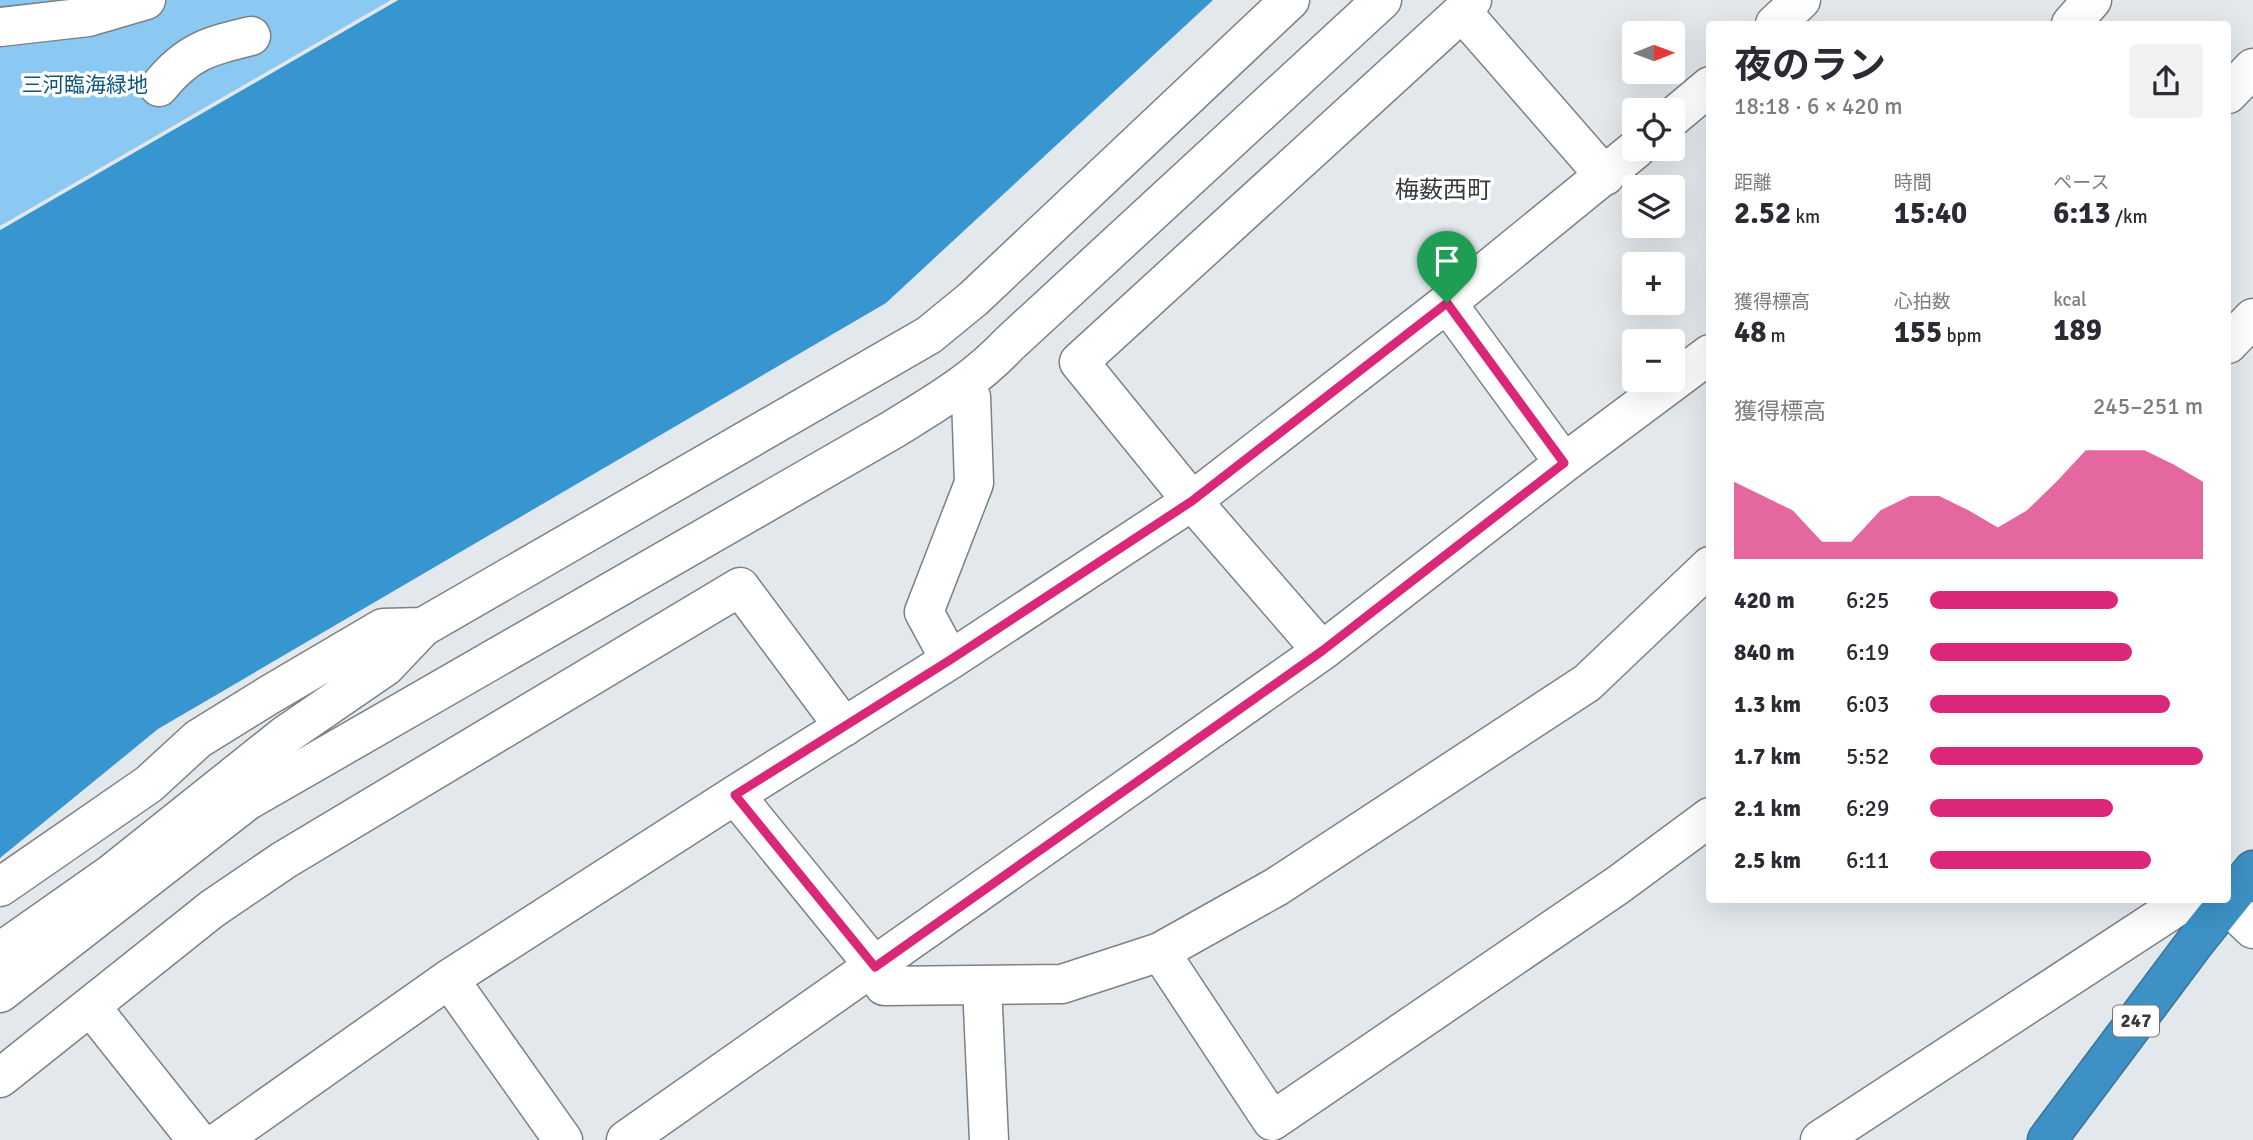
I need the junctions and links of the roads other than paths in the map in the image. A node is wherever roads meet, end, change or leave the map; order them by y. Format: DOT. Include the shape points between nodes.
graph roads {
  1 [pos="146,0"];
  2 [pos="1290,0"];
  3 [pos="1382,0"];
  4 [pos="1801,0"];
  5 [pos="2092,0"];
  6 [pos="1467,6"];
  7 [pos="1778,21"];
  8 [pos="2074,21"];
  9 [pos="0,27"];
  10 [pos="251,36"];
  11 [pos="2253,68"];
  12 [pos="159,87"];
  13 [pos="1706,89"];
  14 [pos="2231,91"];
  15 [pos="1685,107"];
  16 [pos="1622,161"];
  17 [pos="1605,176"];
  18 [pos="1447,303"];
  19 [pos="2253,318"];
  20 [pos="2231,341"];
  21 [pos="1706,357"];
  22 [pos="960,387"];
  23 [pos="1564,463"];
  24 [pos="1192,501"];
  25 [pos="1706,570"];
  26 [pos="423,627"];
  27 [pos="1322,651"];
  28 [pos="950,660"];
  29 [pos="844,727"];
  30 [pos="735,795"];
  31 [pos="1706,820"];
  32 [pos="2253,870"];
  33 [pos="0,887"];
  34 [pos="2183,903"];
  35 [pos="2197,903"];
  36 [pos="2240,917"];
  37 [pos="1160,952"];
  38 [pos="875,967"];
  39 [pos="4,973"];
  40 [pos="449,979"];
  41 [pos="982,985"];
  42 [pos="91,1007"];
  43 [pos="0,1078"];
  44 [pos="197,1140"];
  45 [pos="221,1140"];
  46 [pos="563,1140"];
  47 [pos="626,1140"];
  48 [pos="989,1140"];
  49 [pos="1820,1140"];
  50 [pos="2047,1140"];
  1 -- 9 [label="street" via="88,17"];
  2 -- 26 [label="street" via="929,335"];
  3 -- 22 [label="street" via="986,368"];
  4 -- 7 [label="street"];
  5 -- 8 [label="street"];
  6 -- 17 [label="street"];
  6 -- 24 [label="street" via="1079,362"];
  10 -- 12 [label="street" via="187,58"];
  11 -- 14 [label="street"];
  13 -- 15 [label="street"];
  16 -- 17 [label="street"];
  17 -- 18 [label="street"];
  18 -- 23 [label="street"];
  18 -- 24 [label="street"];
  19 -- 20 [label="street"];
  21 -- 23 [label="street"];
  22 -- 28 [label="street" via="971,397 974,483 924,612"];
  22 -- 39 [label="street" via="247,801"];
  23 -- 27 [label="street"];
  24 -- 27 [label="street"];
  24 -- 28 [label="street"];
  25 -- 37 [label="street" via="1587,683 1276,887"];
  26 -- 33 [label="street" via="383,628 269,695 198,739 149,784"];
  26 -- 39 [label="street" via="386,666 284,736 111,874"];
  27 -- 38 [label="street"];
  28 -- 29 [label="street"];
  29 -- 30 [label="street"];
  29 -- 42 [label="street" via="740,587 284,860 212,909"];
  30 -- 38 [label="street"];
  30 -- 40 [label="street"];
  31 -- 37 [label="street" via="1272,1121"];
  32 -- 36 [label="highway, 247"];
  34 -- 49 [label="street"];
  35 -- 36 [label="street"];
  36 -- 50 [label="highway, 247" via="2188,952"];
  37 -- 41 [label="street" via="1062,984"];
  38 -- 41 [label="street" via="884,986"];
  38 -- 47 [label="street"];
  40 -- 45 [label="street"];
  40 -- 46 [label="street"];
  41 -- 48 [label="street"];
  42 -- 43 [label="street"];
  42 -- 44 [label="street"];
}
